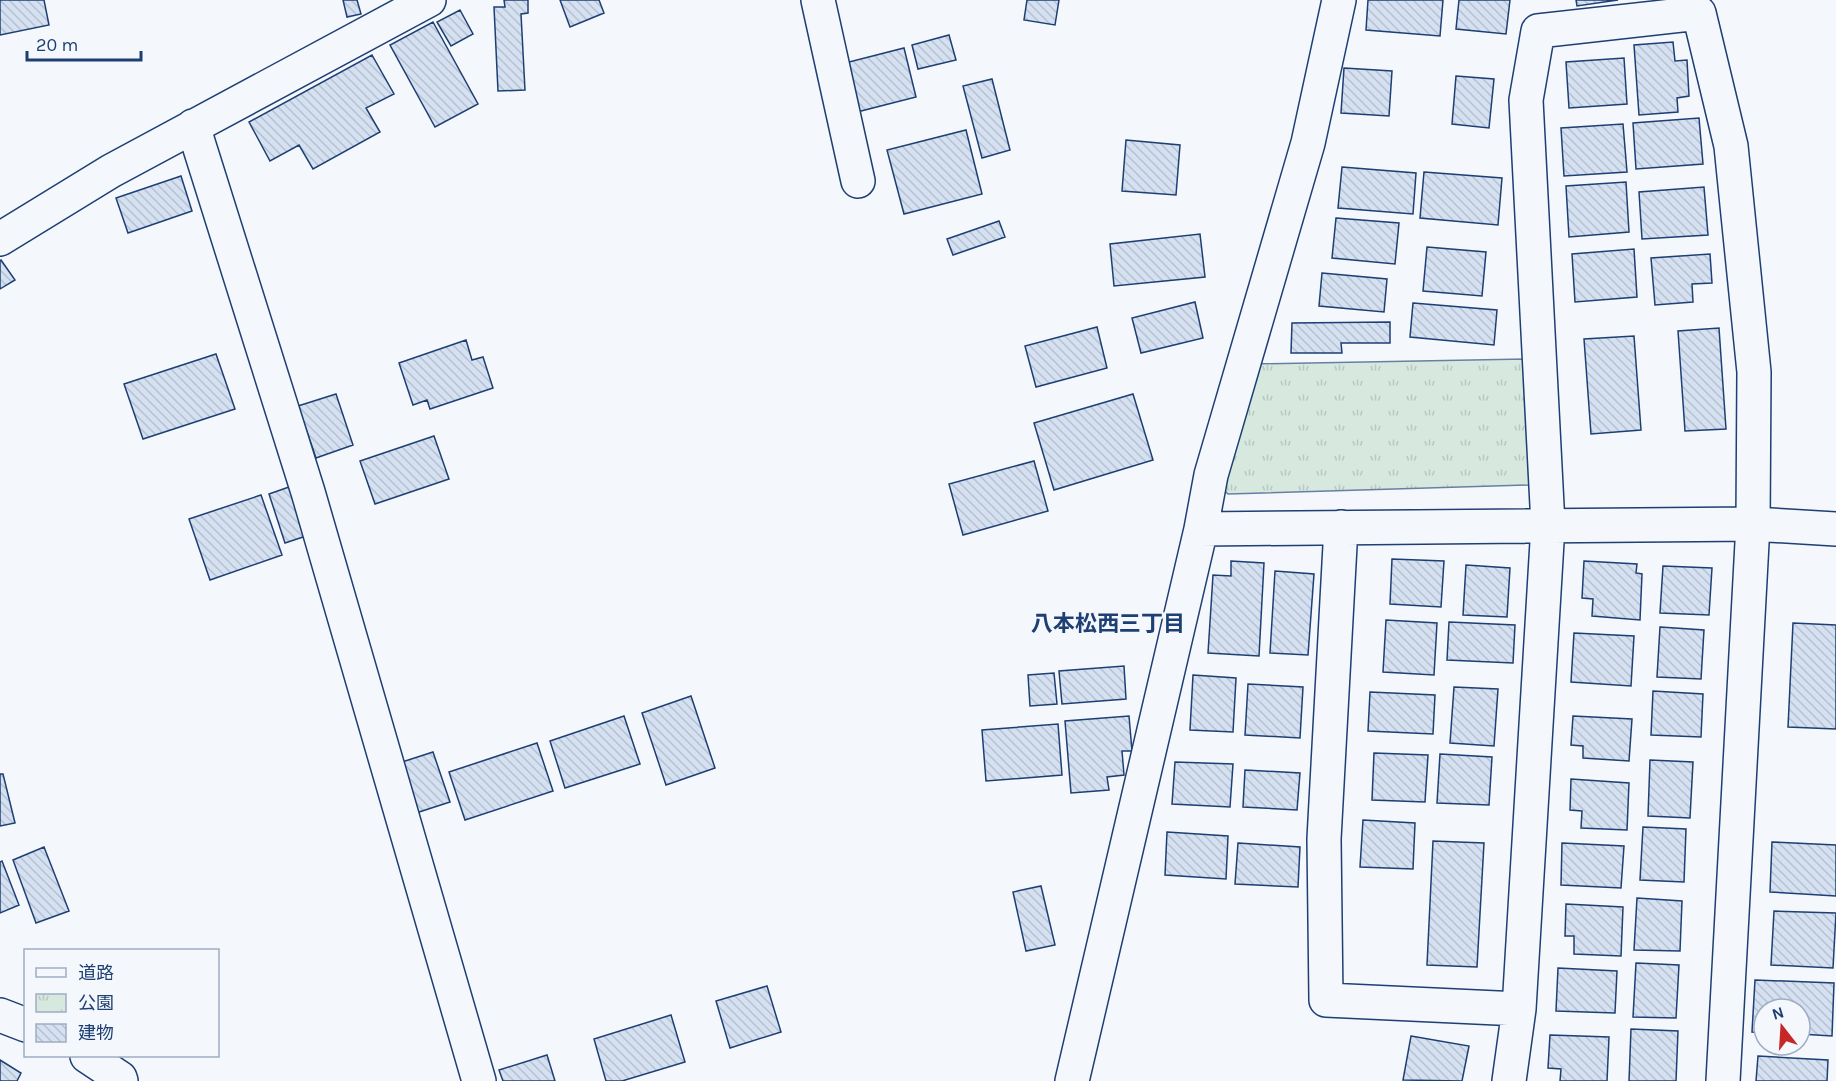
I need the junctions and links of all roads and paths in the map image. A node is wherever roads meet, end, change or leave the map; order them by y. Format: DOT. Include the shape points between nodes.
graph roads {
  1 [pos="429,0"];
  2 [pos="818,0"];
  3 [pos="1338,0"];
  4 [pos="193,126"];
  5 [pos="858,181"];
  6 [pos="0,239"];
  7 [pos="1753,524"];
  8 [pos="1548,525"];
  9 [pos="1341,527"];
  10 [pos="1201,529"];
  11 [pos="1836,529"];
  12 [pos="1519,1009"];
  13 [pos="0,1015"];
  14 [pos="24,1024"];
  15 [pos="88,1057"];
  16 [pos="121,1081"];
  17 [pos="480,1081"];
  18 [pos="1072,1081"];
  19 [pos="1509,1081"];
  20 [pos="1724,1081"];
  1 -- 4 [label="street"];
  2 -- 5 [label="street"];
  3 -- 10 [label="street" via="1308,143 1211,475"];
  4 -- 6 [label="street"];
  4 -- 17 [label="street" via="308,492"];
  7 -- 8 [label="street"];
  7 -- 8 [label="street" via="1754,372 1731,146 1699,13 1538,31 1526,100"];
  7 -- 11 [label="street"];
  7 -- 20 [label="street"];
  8 -- 9 [label="street"];
  8 -- 12 [label="street"];
  9 -- 10 [label="street"];
  9 -- 12 [label="street" via="1324,839 1326,1000"];
  10 -- 18 [label="street"];
  12 -- 19 [label="street"];
  13 -- 14 [label="street"];
  15 -- 16 [label="street"];
}
